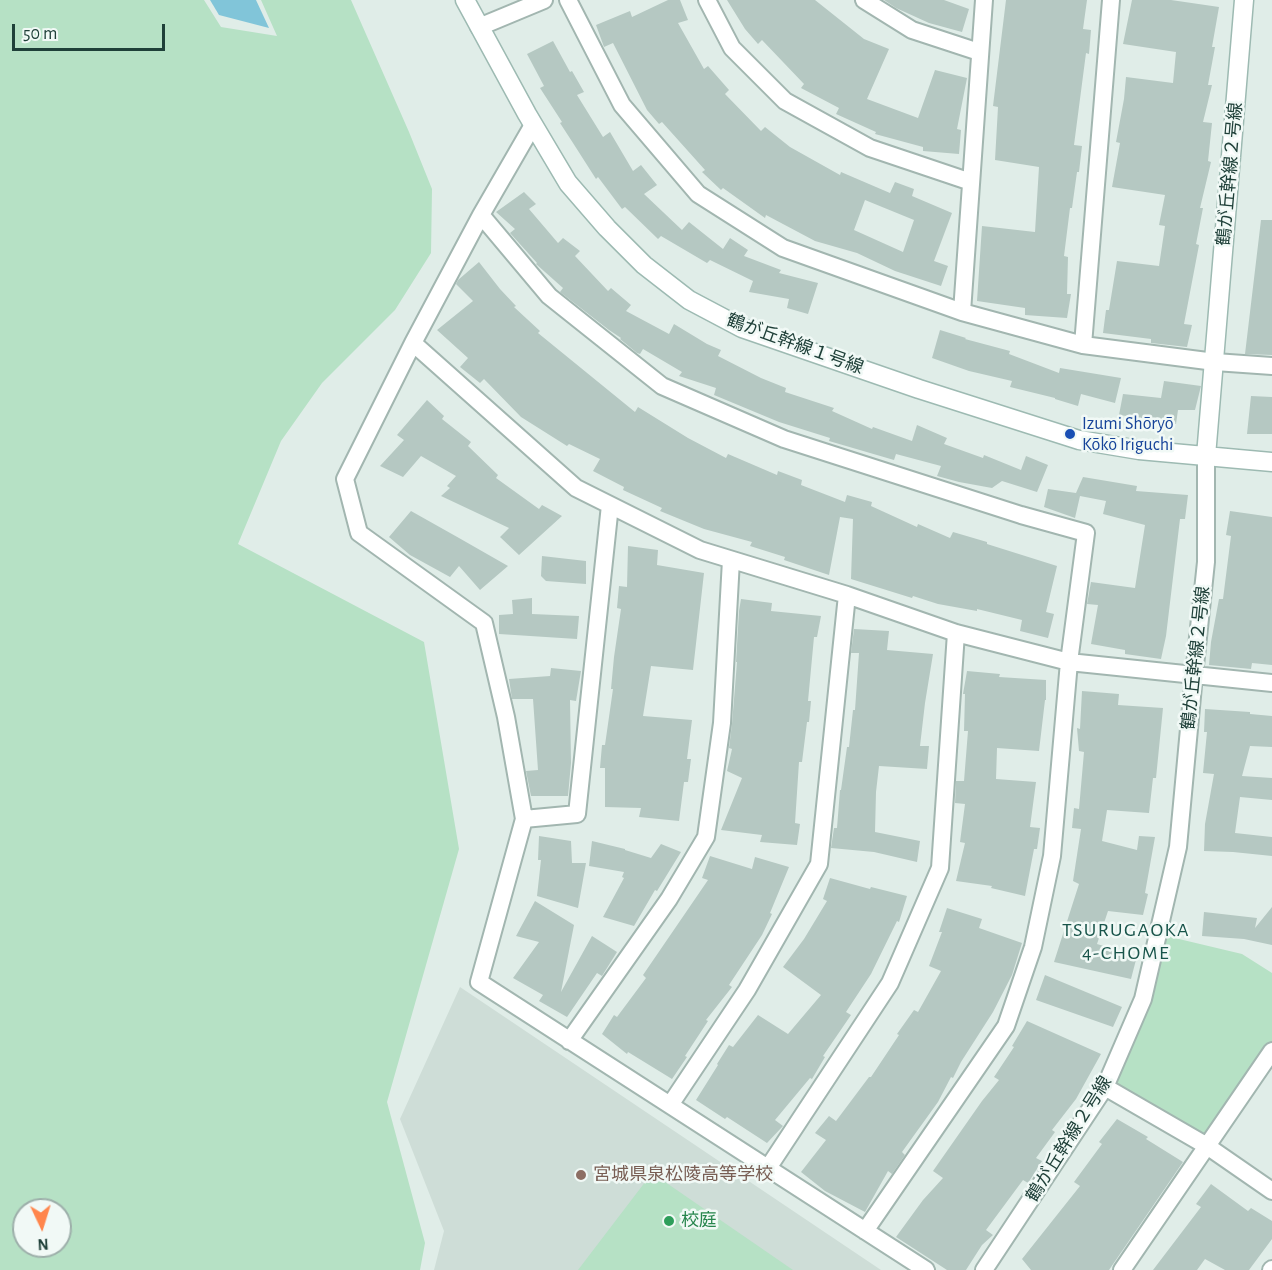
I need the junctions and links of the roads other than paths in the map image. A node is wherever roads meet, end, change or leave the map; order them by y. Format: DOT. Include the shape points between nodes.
graph roads {
  1 [pos="465,0"];
  2 [pos="544,0"];
  3 [pos="568,0"];
  4 [pos="707,0"];
  5 [pos="864,0"];
  6 [pos="984,0"];
  7 [pos="1111,0"];
  8 [pos="1244,0"];
  9 [pos="479,27"];
  10 [pos="979,52"];
  11 [pos="534,125"];
  12 [pos="971,182"];
  13 [pos="481,215"];
  14 [pos="962,312"];
  15 [pos="413,343"];
  16 [pos="1083,345"];
  17 [pos="1215,362"];
  18 [pos="1272,366"];
  19 [pos="1206,456"];
  20 [pos="1272,462"];
  21 [pos="610,505"];
  22 [pos="731,560"];
  23 [pos="847,595"];
  24 [pos="956,633"];
  25 [pos="1069,662"];
  26 [pos="1194,675"];
  27 [pos="1272,683"];
  28 [pos="524,819"];
  29 [pos="569,1041"];
  30 [pos="1272,1051"];
  31 [pos="1105,1087"];
  32 [pos="670,1105"];
  33 [pos="1207,1146"];
  34 [pos="768,1168"];
  35 [pos="1272,1191"];
  36 [pos="866,1231"];
  37 [pos="926,1270"];
  38 [pos="984,1270"];
  39 [pos="1122,1270"];
  1 -- 9 [label="street, 鶴が丘幹線１号線"];
  2 -- 9 [label="street"];
  3 -- 14 [label="street" via="622,105 698,194 783,248"];
  4 -- 12 [label="street" via="732,48 785,101 870,148"];
  5 -- 10 [label="street" via="912,30"];
  6 -- 10 [label="street"];
  7 -- 16 [label="street"];
  8 -- 17 [label="street, 鶴が丘幹線２号線"];
  9 -- 11 [label="street, 鶴が丘幹線１号線"];
  10 -- 12 [label="street"];
  11 -- 13 [label="street"];
  11 -- 19 [label="street, 鶴が丘幹線１号線" via="568,183 644,265 689,300 742,328 1079,440"];
  12 -- 14 [label="street"];
  13 -- 15 [label="street"];
  13 -- 25 [label="street" via="549,296 662,386 783,439 1086,533"];
  14 -- 16 [label="street"];
  15 -- 21 [label="street" via="576,488"];
  15 -- 28 [label="street" via="345,479 359,533 484,623"];
  16 -- 17 [label="street"];
  17 -- 18 [label="street"];
  17 -- 19 [label="street, 鶴が丘幹線２号線"];
  19 -- 20 [label="street, 鶴が丘幹線１号線"];
  19 -- 26 [label="street, 鶴が丘幹線２号線" via="1206,562"];
  21 -- 22 [label="street" via="699,550"];
  21 -- 28 [label="street" via="577,814"];
  22 -- 23 [label="street"];
  22 -- 29 [label="street" via="722,723 706,837 669,899"];
  23 -- 24 [label="street"];
  23 -- 32 [label="street" via="819,864 747,990"];
  24 -- 25 [label="street"];
  24 -- 34 [label="street" via="940,868 890,983"];
  25 -- 26 [label="street"];
  25 -- 36 [label="street" via="1052,856 1033,947 1006,1026"];
  26 -- 27 [label="street"];
  26 -- 31 [label="street, 鶴が丘幹線２号線" via="1178,847 1143,999"];
  28 -- 29 [label="street" via="479,982"];
  29 -- 32 [label="street"];
  30 -- 33 [label="street"];
  31 -- 33 [label="street"];
  31 -- 38 [label="street, 鶴が丘幹線２号線"];
  32 -- 34 [label="street"];
  33 -- 35 [label="street"];
  33 -- 39 [label="street"];
  34 -- 36 [label="street"];
  36 -- 37 [label="street"];
}
